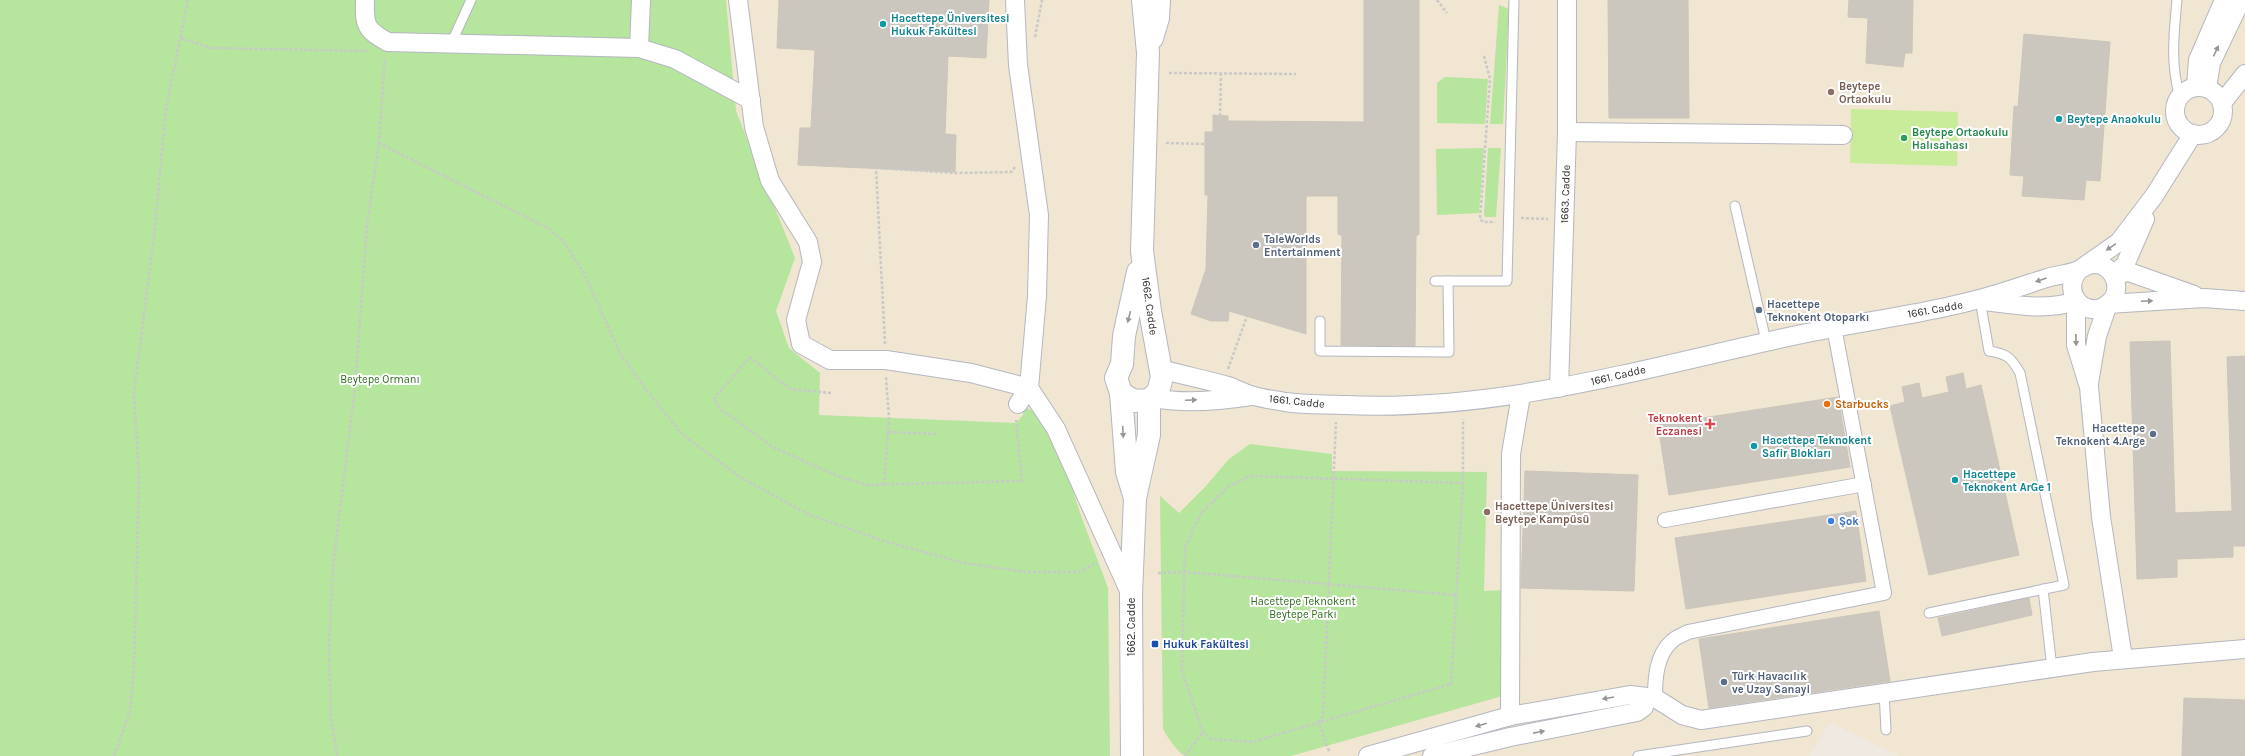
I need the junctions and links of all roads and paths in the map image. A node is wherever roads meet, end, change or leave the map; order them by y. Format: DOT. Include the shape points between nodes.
graph roads {
  1 [pos="188,0"];
  2 [pos="365,0"];
  3 [pos="471,0"];
  4 [pos="641,0"];
  5 [pos="738,0"];
  6 [pos="1015,0"];
  7 [pos="1143,0"];
  8 [pos="1159,0"];
  9 [pos="1437,0"];
  10 [pos="1514,0"];
  11 [pos="1567,0"];
  12 [pos="2177,0"];
  13 [pos="2224,0"];
  14 [pos="2241,0"];
  15 [pos="1447,13"];
  16 [pos="181,38"];
  17 [pos="451,44"];
  18 [pos="639,48"];
  19 [pos="370,51"];
  20 [pos="386,52"];
  21 [pos="1148,53"];
  22 [pos="1484,56"];
  23 [pos="1169,73"];
  24 [pos="1221,73"];
  25 [pos="1296,74"];
  26 [pos="2245,74"];
  27 [pos="2201,88"];
  28 [pos="2180,97"];
  29 [pos="751,100"];
  30 [pos="2222,103"];
  31 [pos="1220,116"];
  32 [pos="1567,132"];
  33 [pos="1843,134"];
  34 [pos="2193,134"];
  35 [pos="379,143"];
  36 [pos="1166,143"];
  37 [pos="1205,144"];
  38 [pos="1029,150"];
  39 [pos="2154,196"];
  40 [pos="1735,206"];
  41 [pos="1564,220"];
  42 [pos="1495,222"];
  43 [pos="1518,224"];
  44 [pos="1142,251"];
  45 [pos="2079,270"];
  46 [pos="2113,275"];
  47 [pos="1435,281"];
  48 [pos="1448,281"];
  49 [pos="2204,298"];
  50 [pos="1980,300"];
  51 [pos="2076,301"];
  52 [pos="2245,301"];
  53 [pos="2108,304"];
  54 [pos="1247,316"];
  55 [pos="1320,321"];
  56 [pos="1834,327"];
  57 [pos="1766,341"];
  58 [pos="886,360"];
  59 [pos="1122,364"];
  60 [pos="1160,369"];
  61 [pos="1227,370"];
  62 [pos="2088,387"];
  63 [pos="1029,388"];
  64 [pos="1559,388"];
  65 [pos="831,393"];
  66 [pos="1121,393"];
  67 [pos="1521,394"];
  68 [pos="1252,396"];
  69 [pos="1151,399"];
  70 [pos="1463,401"];
  71 [pos="1337,405"];
  72 [pos="1017,410"];
  73 [pos="888,432"];
  74 [pos="938,434"];
  75 [pos="1333,477"];
  76 [pos="1462,483"];
  77 [pos="1864,484"];
  78 [pos="884,485"];
  79 [pos="1135,498"];
  80 [pos="1665,520"];
  81 [pos="1113,556"];
  82 [pos="1185,572"];
  83 [pos="1158,573"];
  84 [pos="1328,584"];
  85 [pos="2044,589"];
  86 [pos="1131,595"];
  87 [pos="1456,595"];
  88 [pos="1929,612"];
  89 [pos="2245,649"];
  90 [pos="2124,658"];
  91 [pos="2052,668"];
  92 [pos="1884,692"];
  93 [pos="1651,698"];
  94 [pos="1510,716"];
  95 [pos="1319,723"];
  96 [pos="1886,730"];
  97 [pos="1807,731"];
  98 [pos="1203,732"];
  99 [pos="1480,750"];
  100 [pos="1329,751"];
  101 [pos="114,756"];
  102 [pos="337,756"];
  103 [pos="1132,756"];
  104 [pos="1185,756"];
  105 [pos="1368,756"];
  106 [pos="1432,756"];
  107 [pos="1638,756"];
  1 -- 16 [label="path"];
  2 -- 17 [label="street" via="365,18 371,33 388,42"];
  3 -- 17 [label="lane"];
  4 -- 18 [label="street"];
  5 -- 29 [label="street"];
  6 -- 38 [label="street" via="1018,65"];
  7 -- 21 [label="street, 1662. Cadde"];
  8 -- 21 [label="street, 1662. Cadde" via="1158,18"];
  9 -- 15 [label="path"];
  10 -- 48 [label="lane" via="1507,281"];
  11 -- 32 [label="street, 1663. Cadde"];
  12 -- 28 [label="lane" via="2173,63 2174,78"];
  13 -- 27 [label="street" via="2198,60"];
  27 -- 14 [label="street, one-way"];
  16 -- 19 [label="path" via="211,48"];
  16 -- 101 [label="path" via="166,109 154,237 134,392 139,484 134,669 130,712"];
  17 -- 18 [label="street"];
  18 -- 29 [label="street" via="675,59"];
  20 -- 35 [label="path"];
  21 -- 44 [label="street, 1662. Cadde"];
  22 -- 42 [label="path" via="1490,79 1480,219 1483,222"];
  23 -- 24 [label="path"];
  24 -- 25 [label="path"];
  24 -- 31 [label="path"];
  26 -- 30 [label="street"];
  27 -- 28 [label="street" via="2184,92"];
  27 -- 30 [label="street" via="2216,94"];
  28 -- 34 [label="street" via="2176,104 2176,119 2180,126"];
  29 -- 58 [label="street" via="754,128 770,181 808,242 812,262 796,320 801,344 830,360"];
  30 -- 34 [label="street" via="2222,118 2214,130 2200,135"];
  32 -- 33 [label="street"];
  32 -- 41 [label="street, 1663. Cadde"];
  34 -- 39 [label="street"];
  35 -- 81 [label="path" via="548,228 564,242 584,273 621,355 648,392 683,434 740,477 808,514 884,541 964,563 1027,572 1079,572"];
  35 -- 102 [label="path" via="368,226 347,462 333,567 330,671 331,715"];
  36 -- 37 [label="path"];
  38 -- 58 [label="path" via="1011,172 955,173 876,168"];
  38 -- 63 [label="street" via="1039,215 1037,296"];
  39 -- 45 [label="street, one-way" via="2119,242"];
  39 -- 46 [label="street" via="2124,265"];
  40 -- 57 [label="lane"];
  41 -- 43 [label="path" via="1519,218"];
  41 -- 64 [label="street, 1663. Cadde"];
  44 -- 59 [label="street, 1662. Cadde, one-way" via="1124,336"];
  44 -- 60 [label="street, 1662. Cadde"];
  45 -- 46 [label="street, 1661. Cadde" via="2084,266 2097,264"];
  45 -- 50 [label="street, 1661. Cadde, one-way"];
  45 -- 51 [label="street" via="2071,288"];
  46 -- 49 [label="street" via="2129,272"];
  46 -- 53 [label="street" via="2116,288"];
  47 -- 48 [label="lane"];
  48 -- 55 [label="lane" via="1448,352 1320,351"];
  49 -- 52 [label="street"];
  53 -- 49 [label="street, one-way"];
  50 -- 51 [label="street, 1661. Cadde" via="2022,306 2060,306"];
  50 -- 56 [label="street, 1661. Cadde"];
  50 -- 85 [label="lane" via="1989,351 2012,358 2020,372 2064,585"];
  51 -- 53 [label="street" via="2095,309"];
  51 -- 62 [label="street, one-way" via="2076,345"];
  53 -- 62 [label="street" via="2097,336"];
  54 -- 61 [label="path"];
  56 -- 57 [label="street, 1661. Cadde"];
  56 -- 77 [label="street"];
  57 -- 64 [label="street, 1661. Cadde"];
  58 -- 63 [label="street" via="971,373"];
  58 -- 73 [label="path"];
  59 -- 60 [label="street" via="1135,357 1142,357 1156,363"];
  59 -- 66 [label="street, 1662. Cadde" via="1116,378"];
  60 -- 68 [label="street, 1661. Cadde" via="1232,387"];
  60 -- 69 [label="street, 1662. Cadde" via="1162,385"];
  62 -- 90 [label="street" via="2101,517"];
  63 -- 72 [label="street"];
  63 -- 81 [label="street" via="1056,429"];
  64 -- 67 [label="street, 1661. Cadde"];
  65 -- 78 [label="path" via="790,389 750,357 714,399 722,410 773,447 838,476 867,485"];
  66 -- 69 [label="street" via="1134,401"];
  66 -- 79 [label="street, 1662. Cadde, one-way" via="1127,472"];
  67 -- 70 [label="street, 1661. Cadde"];
  67 -- 94 [label="street" via="1511,454"];
  69 -- 68 [label="street, 1661. Cadde, one-way" via="1169,401"];
  68 -- 71 [label="street, 1661. Cadde" via="1288,403"];
  69 -- 79 [label="street, 1662. Cadde" via="1149,435"];
  70 -- 71 [label="street, 1661. Cadde" via="1389,407"];
  70 -- 76 [label="path"];
  71 -- 75 [label="path"];
  72 -- 78 [label="path" via="1022,481"];
  73 -- 74 [label="path"];
  73 -- 78 [label="path"];
  75 -- 76 [label="path"];
  75 -- 82 [label="path" via="1251,476 1229,486 1202,512 1185,546"];
  75 -- 84 [label="path"];
  76 -- 87 [label="path"];
  77 -- 80 [label="street"];
  77 -- 93 [label="street" via="1884,593 1688,632 1671,642 1658,664"];
  79 -- 86 [label="street, 1662. Cadde"];
  81 -- 86 [label="street"];
  82 -- 83 [label="path"];
  82 -- 84 [label="path"];
  82 -- 98 [label="path" via="1182,671"];
  84 -- 87 [label="path"];
  84 -- 95 [label="path" via="1323,717"];
  85 -- 88 [label="lane"];
  85 -- 91 [label="lane"];
  86 -- 103 [label="street, 1662. Cadde"];
  87 -- 95 [label="path" via="1451,684"];
  89 -- 90 [label="street"];
  90 -- 91 [label="street"];
  91 -- 92 [label="street"];
  92 -- 93 [label="street" via="1701,720 1682,716"];
  92 -- 96 [label="lane"];
  93 -- 94 [label="street, one-way" via="1630,694"];
  99 -- 93 [label="street, one-way" via="1637,712 1644,708"];
  94 -- 105 [label="street, one-way"];
  95 -- 98 [label="path" via="1252,742 1211,739"];
  95 -- 100 [label="path"];
  97 -- 107 [label="lane"];
  98 -- 104 [label="path"];
  99 -- 106 [label="street"];
}
